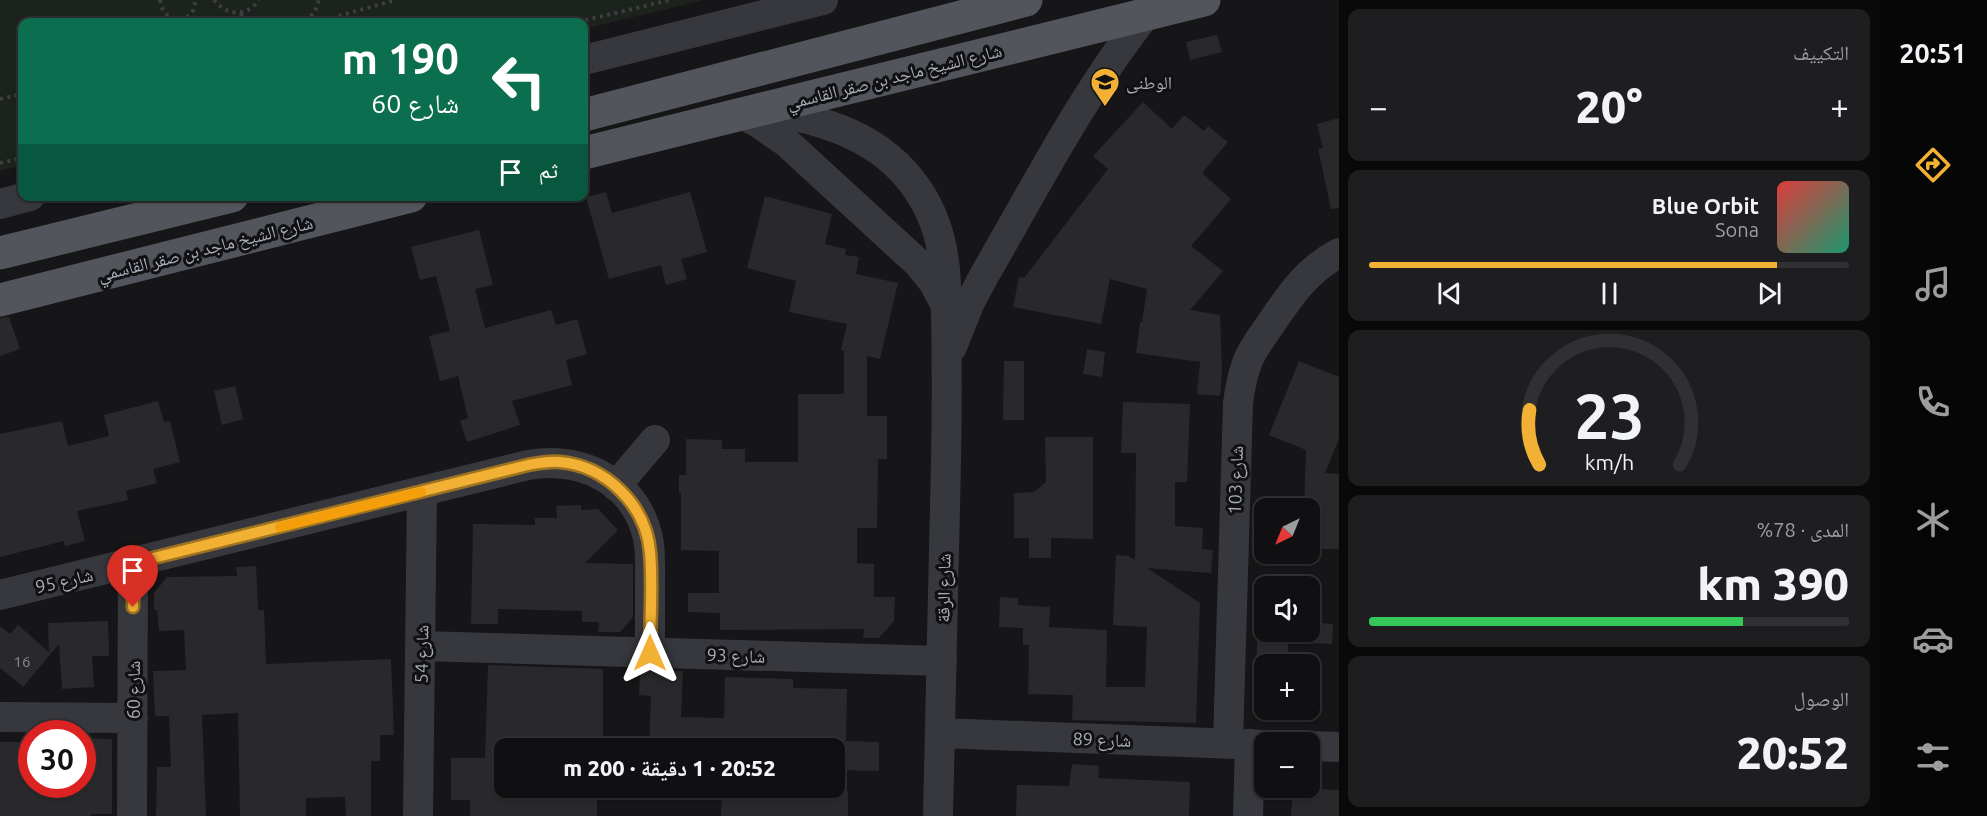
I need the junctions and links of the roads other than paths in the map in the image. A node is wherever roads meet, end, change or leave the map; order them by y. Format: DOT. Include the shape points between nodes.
graph roads {
  1 [pos="823,0"];
  2 [pos="1026,0"];
  3 [pos="1204,0"];
  4 [pos="1146,14"];
  5 [pos="588,59"];
  6 [pos="752,111"];
  7 [pos="588,114"];
  8 [pos="588,152"];
  9 [pos="18,199"];
  10 [pos="212,201"];
  11 [pos="366,201"];
  12 [pos="0,204"];
  13 [pos="0,253"];
  14 [pos="1339,254"];
  15 [pos="0,300"];
  16 [pos="946,305"];
  17 [pos="947,361"];
  18 [pos="655,440"];
  19 [pos="616,486"];
  20 [pos="422,492"];
  21 [pos="133,563"];
  22 [pos="0,595"];
  23 [pos="421,646"];
  24 [pos="650,653"];
  25 [pos="942,661"];
  26 [pos="0,717"];
  27 [pos="133,718"];
  28 [pos="940,733"];
  29 [pos="1247,744"];
  30 [pos="1320,746"];
  31 [pos="1339,747"];
  32 [pos="132,816"];
  33 [pos="417,816"];
  34 [pos="938,816"];
  35 [pos="1248,816"];
  1 -- 5 [label="street"];
  2 -- 7 [label="main road"];
  3 -- 4 [label="main road, شارع الشيخ ماجد بن صقر القاسمي"];
  4 -- 6 [label="main road, شارع الشيخ ماجد بن صقر القاسمي"];
  4 -- 17 [label="street, شارع الرقة" via="1095,86 991,264 970,302"];
  6 -- 8 [label="main road, شارع الشيخ ماجد بن صقر القاسمي"];
  6 -- 16 [label="street" via="757,122 786,142 919,264"];
  6 -- 16 [label="street, شارع الرقة" via="833,126 860,138 896,163 920,193 936,227 945,265"];
  9 -- 12 [label="street"];
  10 -- 13 [label="main road"];
  11 -- 15 [label="main road, شارع الشيخ ماجد بن صقر القاسمي"];
  14 -- 29 [label="street, شارع 103" via="1314,269 1293,291 1257,344 1240,387 1237,415"];
  16 -- 17 [label="street, شارع الرقة"];
  17 -- 25 [label="street, شارع الرقة"];
  18 -- 19 [label="street"];
  19 -- 20 [label="street, شارع 95" via="590,469 544,462"];
  19 -- 24 [label="street, شارع 95" via="636,509 647,536"];
  20 -- 21 [label="street, شارع 95"];
  20 -- 23 [label="street, شارع 54"];
  21 -- 22 [label="street, شارع 95"];
  21 -- 27 [label="street, شارع 60"];
  23 -- 24 [label="street, شارع 93"];
  23 -- 33 [label="street, شارع 54"];
  24 -- 25 [label="street, شارع 93"];
  25 -- 28 [label="street, شارع الرقة"];
  26 -- 27 [label="street"];
  27 -- 32 [label="street, شارع 60"];
  28 -- 29 [label="street, شارع 89"];
  28 -- 34 [label="street, شارع الرقة"];
  29 -- 35 [label="street, شارع 103"];
  30 -- 31 [label="street"];
}
